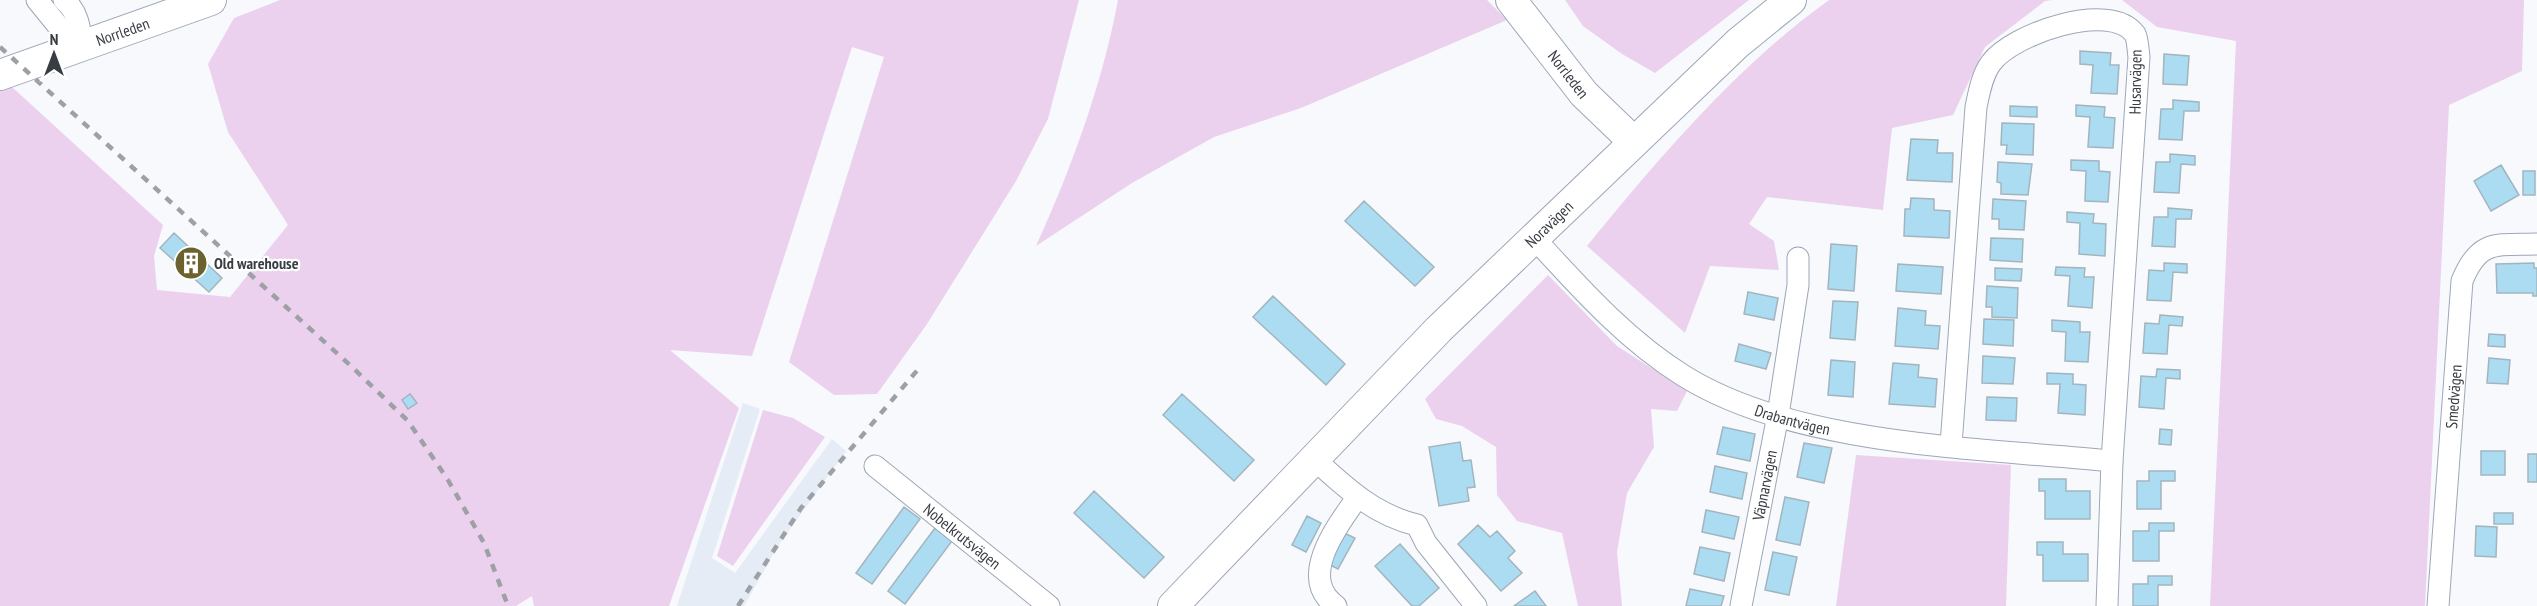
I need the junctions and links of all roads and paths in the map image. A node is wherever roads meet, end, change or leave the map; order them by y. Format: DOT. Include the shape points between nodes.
graph roads {
  1 [pos="37,0"];
  2 [pos="64,0"];
  3 [pos="211,0"];
  4 [pos="1511,0"];
  5 [pos="1791,0"];
  6 [pos="82,45"];
  7 [pos="0,75"];
  8 [pos="1634,142"];
  9 [pos="1534,238"];
  10 [pos="2537,244"];
  11 [pos="1798,258"];
  12 [pos="1778,415"];
  13 [pos="1951,445"];
  14 [pos="1313,458"];
  15 [pos="2112,461"];
  16 [pos="875,466"];
  17 [pos="1357,498"];
  18 [pos="1049,606"];
  19 [pos="1173,606"];
  20 [pos="1336,606"];
  21 [pos="1476,606"];
  22 [pos="1741,606"];
  23 [pos="2106,606"];
  24 [pos="2438,606"];
  1 -- 6 [label="street" via="63,32"];
  2 -- 6 [label="street" via="79,24"];
  3 -- 6 [label="street, Norrleden"];
  4 -- 8 [label="street, Norrleden" via="1584,94"];
  5 -- 8 [label="street, Noravägen" via="1738,43"];
  6 -- 7 [label="street, Norrleden"];
  8 -- 9 [label="street, Noravägen"];
  9 -- 12 [label="street, Drabantvägen" via="1615,322 1651,353 1727,399"];
  9 -- 14 [label="street, Noravägen"];
  10 -- 24 [label="street, Smedvägen" via="2484,248 2471,259 2462,281"];
  11 -- 12 [label="street, Väpnarvägen" via="1798,285"];
  12 -- 13 [label="street, Drabantvägen" via="1864,435"];
  12 -- 22 [label="street, Väpnarvägen"];
  13 -- 15 [label="street, Drabantvägen"];
  13 -- 15 [label="street, Husarvägen" via="1976,107 1982,83 1991,63 2049,24 2098,14 2119,21 2135,34 2139,57"];
  14 -- 17 [label="street"];
  14 -- 19 [label="street, Noravägen"];
  15 -- 23 [label="street, Husarvägen"];
  16 -- 18 [label="street, Nobelkrutsvägen"];
  17 -- 20 [label="street" via="1331,534 1322,561 1319,582 1325,598"];
  17 -- 21 [label="street" via="1398,521 1417,525 1426,543"];
}
